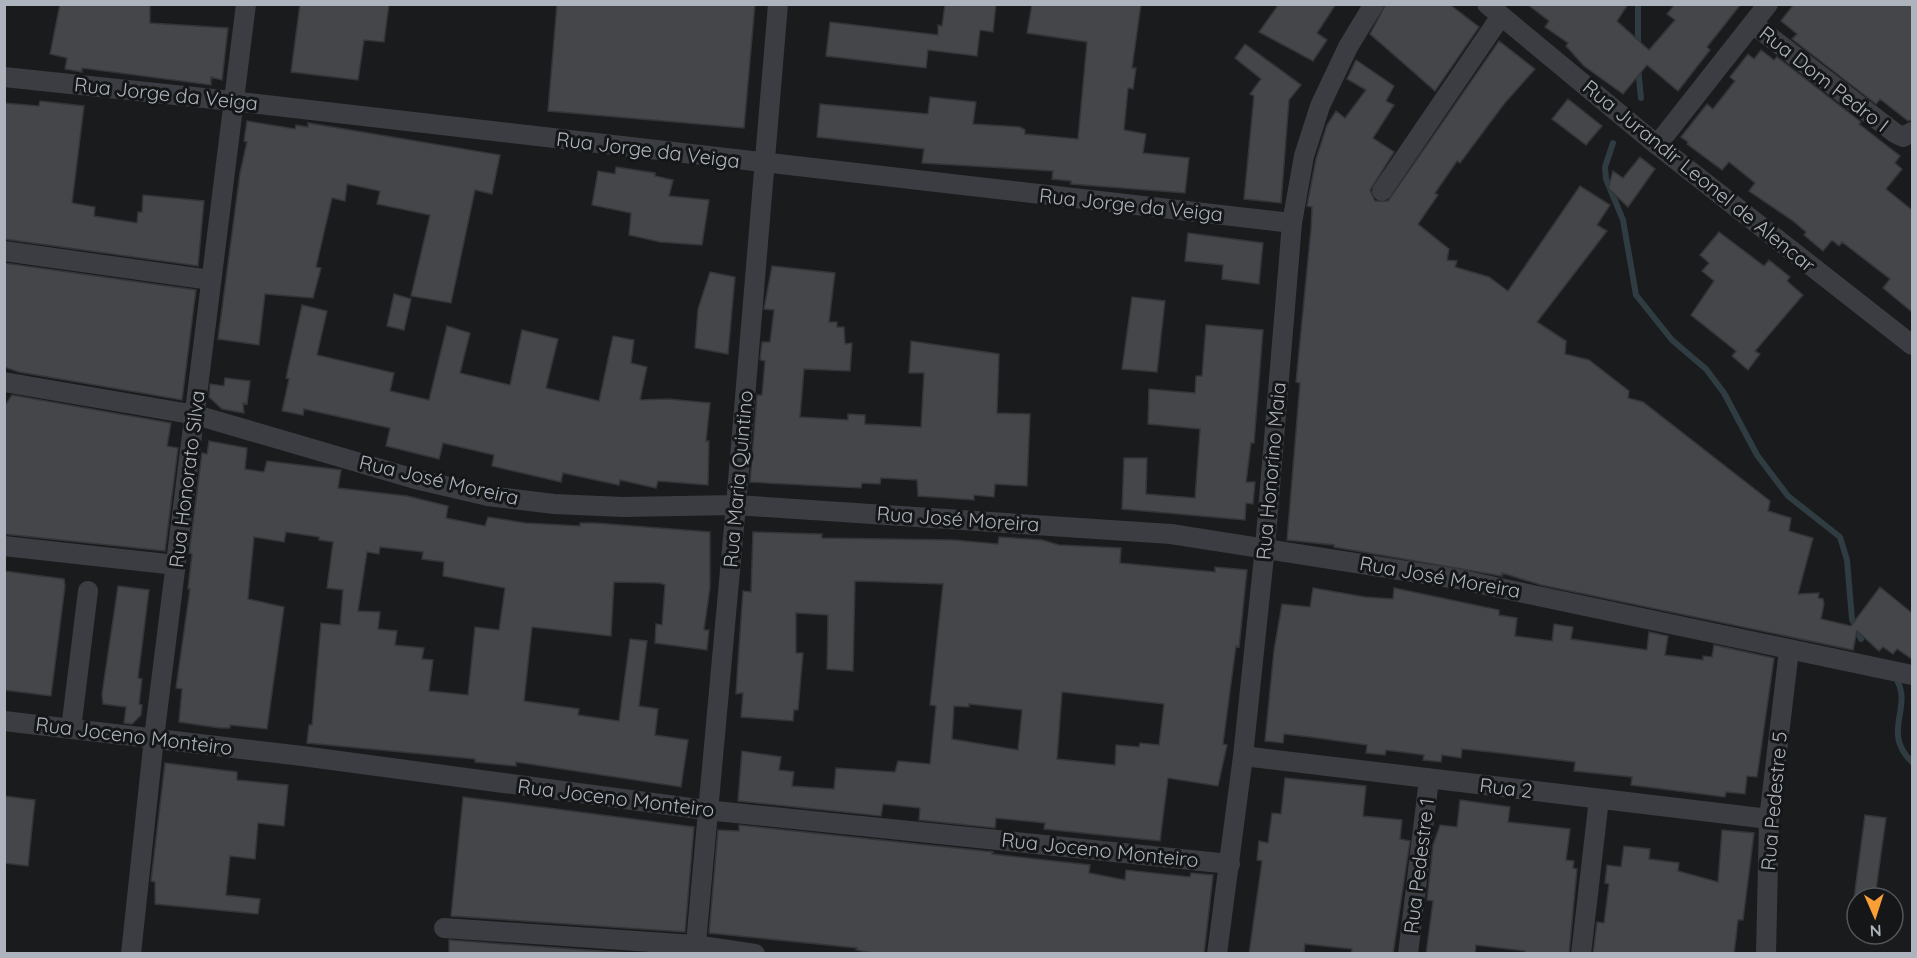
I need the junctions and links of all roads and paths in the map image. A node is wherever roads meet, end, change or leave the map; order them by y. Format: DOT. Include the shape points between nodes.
graph roads {
  1 [pos="246,4"];
  2 [pos="778,4"];
  3 [pos="1374,4"];
  4 [pos="1768,4"];
  5 [pos="1494,10"];
  6 [pos="1753,24"];
  7 [pos="4,77"];
  8 [pos="232,101"];
  9 [pos="1904,133"];
  10 [pos="1656,145"];
  11 [pos="763,163"];
  12 [pos="1382,191"];
  13 [pos="1292,224"];
  14 [pos="4,251"];
  15 [pos="212,280"];
  16 [pos="1912,345"];
  17 [pos="4,382"];
  18 [pos="196,415"];
  19 [pos="736,505"];
  20 [pos="4,546"];
  21 [pos="1264,547"];
  22 [pos="176,565"];
  23 [pos="88,591"];
  24 [pos="1789,650"];
  25 [pos="1910,674"];
  26 [pos="4,721"];
  27 [pos="71,729"];
  28 [pos="154,738"];
  29 [pos="1243,756"];
  30 [pos="1429,779"];
  31 [pos="1599,799"];
  32 [pos="706,810"];
  33 [pos="1769,819"];
  34 [pos="1230,864"];
  35 [pos="444,928"];
  36 [pos="695,949"];
  37 [pos="130,954"];
  38 [pos="755,954"];
  39 [pos="1217,954"];
  40 [pos="1408,954"];
  41 [pos="1581,954"];
  42 [pos="1766,954"];
  1 -- 8 [label="street, Rua Honorato Silva"];
  2 -- 11 [label="street, Rua Maria Quintino"];
  3 -- 13 [label="street, Rua Honorino Maia" via="1348,46 1320,106 1304,156"];
  4 -- 6 [label="street"];
  5 -- 10 [label="street, Rua Jurandir Leonel de Alencar"];
  5 -- 12 [label="street"];
  6 -- 9 [label="street, Rua Dom Pedro I"];
  6 -- 10 [label="street"];
  7 -- 8 [label="street, Rua Jorge da Veiga"];
  8 -- 11 [label="street, Rua Jorge da Veiga"];
  8 -- 15 [label="street, Rua Honorato Silva"];
  10 -- 16 [label="street, Rua Jurandir Leonel de Alencar"];
  11 -- 13 [label="street, Rua Jorge da Veiga"];
  11 -- 19 [label="street, Rua Maria Quintino"];
  13 -- 21 [label="street, Rua Honorino Maia"];
  14 -- 15 [label="street"];
  15 -- 18 [label="street, Rua Honorato Silva"];
  17 -- 18 [label="street, Rua José Moreira"];
  18 -- 19 [label="street, Rua José Moreira" via="488,496 623,507"];
  18 -- 22 [label="street, Rua Honorato Silva"];
  19 -- 21 [label="street, Rua José Moreira" via="1090,527"];
  19 -- 32 [label="street, Rua Maria Quintino"];
  20 -- 22 [label="street"];
  21 -- 24 [label="street, Rua José Moreira" via="1468,581"];
  21 -- 29 [label="street, Rua Honorino Maia"];
  22 -- 28 [label="street, Rua Honorato Silva"];
  23 -- 27 [label="street"];
  24 -- 25 [label="street, Rua José Moreira"];
  24 -- 33 [label="street, Rua Pedestre 5"];
  26 -- 27 [label="street, Rua Joceno Monteiro"];
  27 -- 28 [label="street, Rua Joceno Monteiro"];
  28 -- 32 [label="street, Rua Joceno Monteiro"];
  28 -- 37 [label="street, Rua Honorato Silva"];
  29 -- 30 [label="street, Rua 2"];
  29 -- 34 [label="street, Rua Honorino Maia"];
  30 -- 31 [label="street, Rua 2"];
  30 -- 40 [label="street, Rua Pedestre 1"];
  31 -- 33 [label="street, Rua 2"];
  31 -- 41 [label="street"];
  32 -- 34 [label="street, Rua Joceno Monteiro"];
  32 -- 36 [label="street, Rua Maria Quintino"];
  33 -- 42 [label="street, Rua Pedestre 5"];
  34 -- 39 [label="street, Rua Honorino Maia"];
  35 -- 36 [label="street"];
  36 -- 38 [label="street"];
}
